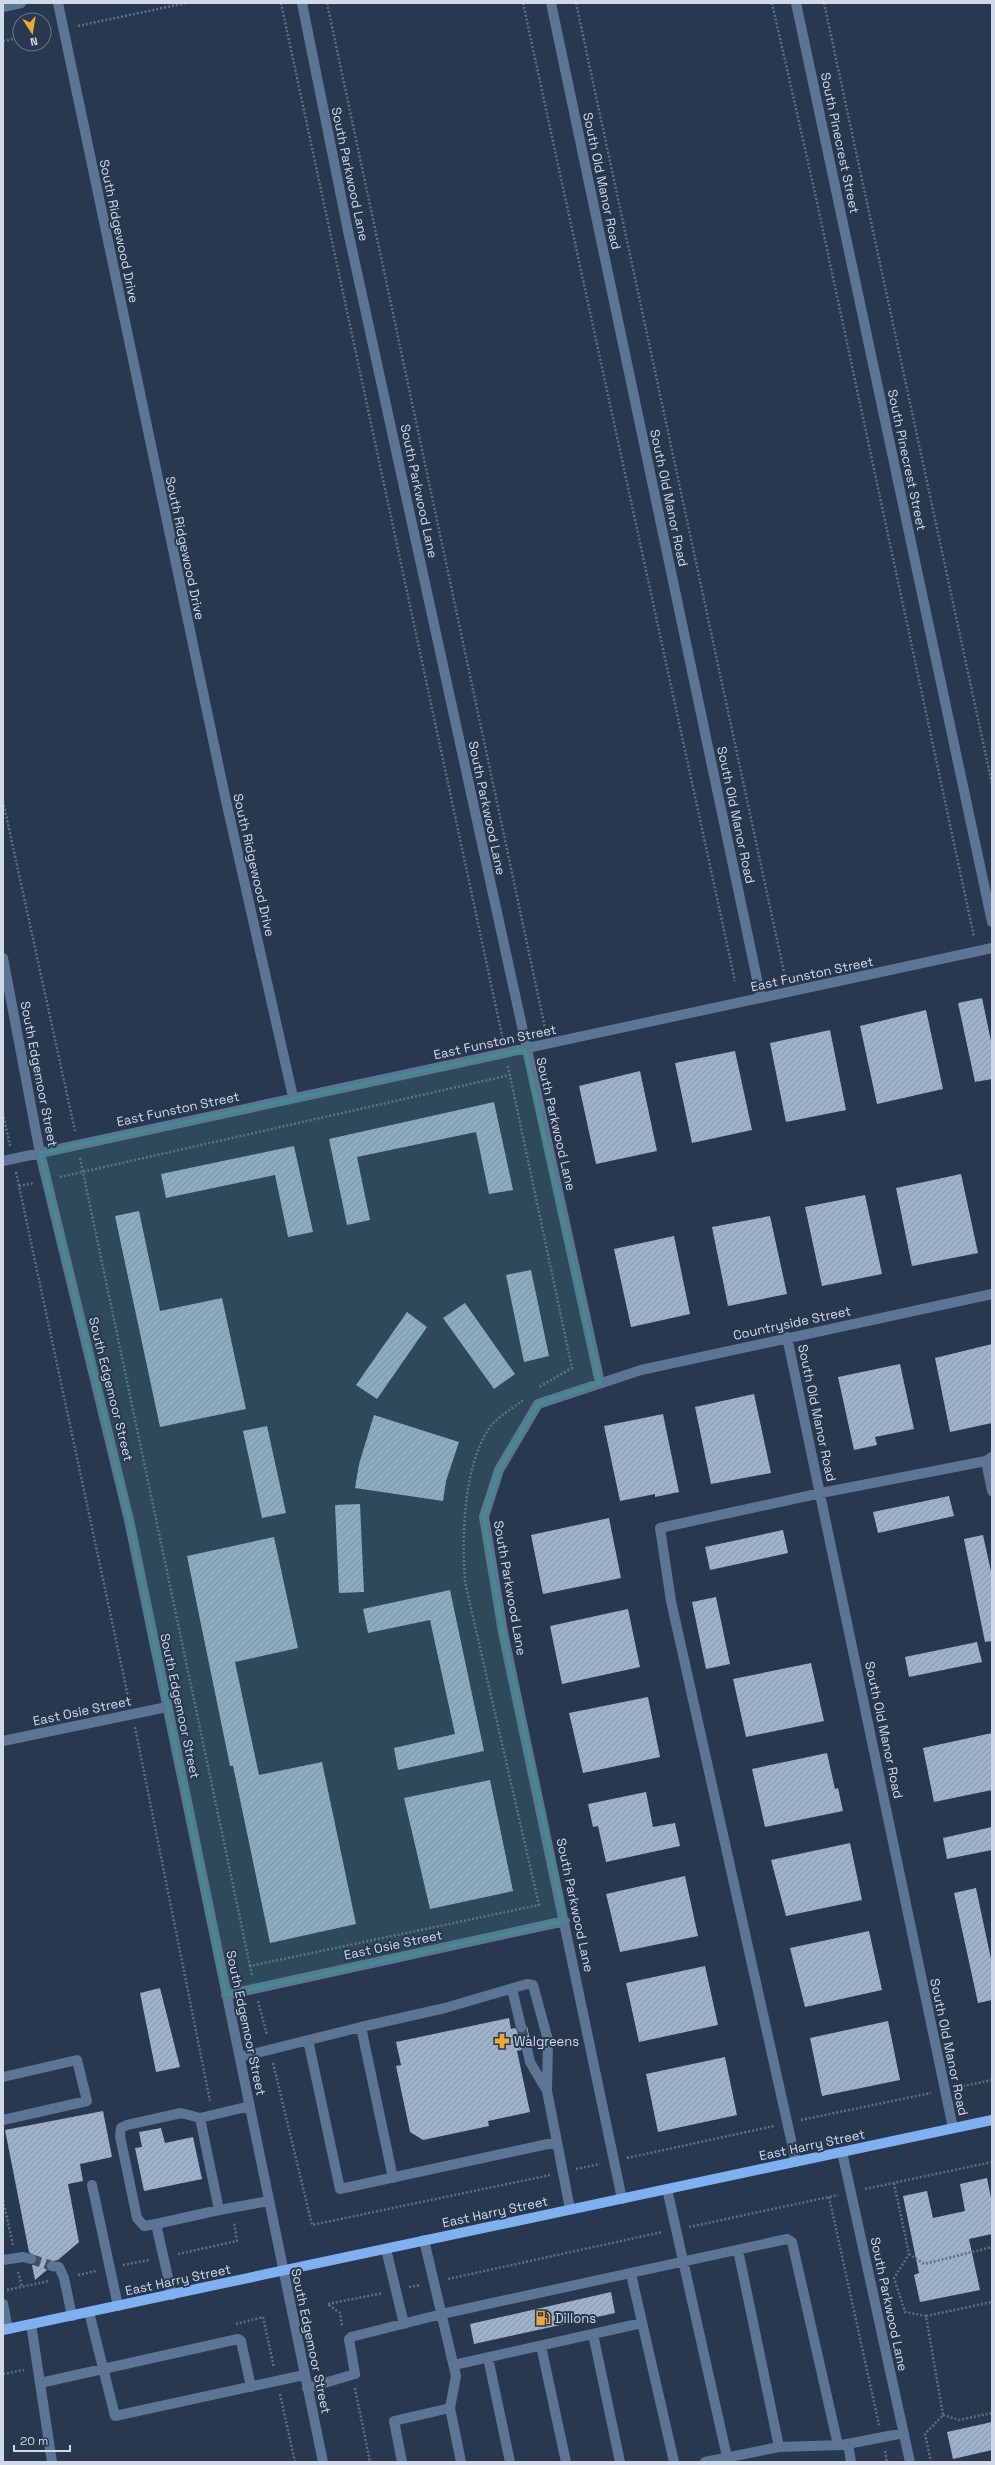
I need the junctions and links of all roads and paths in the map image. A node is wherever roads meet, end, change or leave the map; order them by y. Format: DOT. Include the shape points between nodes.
graph roads {
  1 [pos="21,3"];
  2 [pos="58,3"];
  3 [pos="186,3"];
  4 [pos="281,3"];
  5 [pos="302,3"];
  6 [pos="327,3"];
  7 [pos="523,3"];
  8 [pos="551,3"];
  9 [pos="576,3"];
  10 [pos="772,3"];
  11 [pos="796,3"];
  12 [pos="824,3"];
  13 [pos="3,7"];
  14 [pos="64,28"];
  15 [pos="992,784"];
  16 [pos="3,801"];
  17 [pos="992,922"];
  18 [pos="974,937"];
  19 [pos="992,948"];
  20 [pos="3,958"];
  21 [pos="785,977"];
  22 [pos="735,981"];
  23 [pos="761,998"];
  24 [pos="546,1028"];
  25 [pos="526,1049"];
  26 [pos="505,1053"];
  27 [pos="510,1075"];
  28 [pos="293,1097"];
  29 [pos="3,1113"];
  30 [pos="78,1144"];
  31 [pos="40,1153"];
  32 [pos="8,1160"];
  33 [pos="83,1172"];
  34 [pos="47,1180"];
  35 [pos="19,1186"];
  36 [pos="992,1294"];
  37 [pos="787,1337"];
  38 [pos="600,1383"];
  39 [pos="535,1390"];
  40 [pos="529,1395"];
  41 [pos="989,1459"];
  42 [pos="992,1490"];
  43 [pos="821,1493"];
  44 [pos="167,1707"];
  45 [pos="132,1714"];
  46 [pos="3,1741"];
  47 [pos="565,1921"];
  48 [pos="250,1966"];
  49 [pos="256,1989"];
  50 [pos="512,1989"];
  51 [pos="226,1995"];
  52 [pos="521,2027"];
  53 [pos="361,2028"];
  54 [pos="308,2040"];
  55 [pos="527,2049"];
  56 [pos="270,2050"];
  57 [pos="240,2057"];
  58 [pos="3,2077"];
  59 [pos="992,2080"];
  60 [pos="945,2090"];
  61 [pos="547,2091"];
  62 [pos="250,2106"];
  63 [pos="212,2115"];
  64 [pos="200,2118"];
  65 [pos="3,2120"];
  66 [pos="992,2120"];
  67 [pos="787,2124"];
  68 [pos="953,2128"];
  69 [pos="557,2142"];
  70 [pos="842,2152"];
  71 [pos="615,2161"];
  72 [pos="796,2162"];
  73 [pos="992,2162"];
  74 [pos="563,2172"];
  75 [pos="393,2178"];
  76 [pos="894,2182"];
  77 [pos="92,2185"];
  78 [pos="667,2189"];
  79 [pos="851,2192"];
  80 [pos="829,2197"];
  81 [pos="622,2199"];
  82 [pos="269,2201"];
  83 [pos="231,2208"];
  84 [pos="570,2209"];
  85 [pos="219,2210"];
  86 [pos="156,2224"];
  87 [pos="676,2230"];
  88 [pos="424,2240"];
  89 [pos="238,2241"];
  90 [pos="992,2247"];
  91 [pos="386,2249"];
  92 [pos="738,2250"];
  93 [pos="909,2254"];
  94 [pos="31,2259"];
  95 [pos="3,2260"];
  96 [pos="683,2262"];
  97 [pos="52,2266"];
  98 [pos="283,2271"];
  99 [pos="631,2274"];
  100 [pos="434,2282"];
  101 [pos="395,2290"];
  102 [pos="172,2295"];
  103 [pos="992,2302"];
  104 [pos="3,2304"];
  105 [pos="328,2304"];
  106 [pos="118,2306"];
  107 [pos="90,2312"];
  108 [pos="442,2314"];
  109 [pos="72,2316"];
  110 [pos="926,2316"];
  111 [pos="642,2323"];
  112 [pos="32,2324"];
  113 [pos="404,2324"];
  114 [pos="6,2330"];
  115 [pos="593,2334"];
  116 [pos="540,2346"];
  117 [pos="488,2358"];
  118 [pos="454,2366"];
  119 [pos="103,2369"];
  120 [pos="304,2375"];
  121 [pos="40,2383"];
  122 [pos="251,2387"];
  123 [pos="307,2388"];
  124 [pos="450,2408"];
  125 [pos="992,2413"];
  126 [pos="943,2415"];
  127 [pos="904,2433"];
  128 [pos="882,2437"];
  129 [pos="843,2445"];
  130 [pos="779,2447"];
  131 [pos="727,2457"];
  132 [pos="52,2462"];
  133 [pos="323,2462"];
  134 [pos="402,2462"];
  135 [pos="461,2462"];
  136 [pos="510,2462"];
  137 [pos="566,2462"];
  138 [pos="620,2462"];
  139 [pos="674,2462"];
  140 [pos="706,2462"];
  141 [pos="851,2462"];
  142 [pos="887,2462"];
  143 [pos="910,2462"];
  144 [pos="931,2462"];
  1 -- 13 [label="street"];
  2 -- 14 [label="street, South Ridgewood Drive"];
  3 -- 14 [label="path"];
  4 -- 26 [label="path"];
  5 -- 25 [label="street, South Parkwood Lane" via="348,231"];
  6 -- 24 [label="path"];
  7 -- 22 [label="path"];
  8 -- 23 [label="street, South Old Manor Road"];
  9 -- 21 [label="path"];
  10 -- 18 [label="path"];
  11 -- 17 [label="street, South Pinecrest Street"];
  12 -- 15 [label="path"];
  14 -- 28 [label="street, South Ridgewood Drive" via="222,784"];
  16 -- 30 [label="path"];
  19 -- 23 [label="street, East Funston Street"];
  20 -- 31 [label="street, South Edgemoor Street"];
  23 -- 25 [label="street, East Funston Street"];
  25 -- 26 [label="street, East Funston Street"];
  25 -- 38 [label="street, South Parkwood Lane"];
  26 -- 27 [label="path"];
  26 -- 28 [label="street, East Funston Street"];
  27 -- 33 [label="path"];
  27 -- 39 [label="path" via="572,1368"];
  28 -- 30 [label="street, East Funston Street"];
  29 -- 32 [label="path"];
  30 -- 31 [label="street, East Funston Street"];
  30 -- 33 [label="path"];
  31 -- 32 [label="street, East Funston Street"];
  31 -- 34 [label="street, South Edgemoor Street"];
  32 -- 35 [label="path"];
  33 -- 34 [label="path"];
  33 -- 48 [label="path"];
  34 -- 35 [label="path"];
  34 -- 44 [label="street, South Edgemoor Street" via="129,1520"];
  35 -- 45 [label="path"];
  36 -- 37 [label="street, Countryside Street"];
  37 -- 38 [label="street, Countryside Street" via="641,1370"];
  37 -- 43 [label="street, South Old Manor Road"];
  38 -- 47 [label="street, South Parkwood Lane" via="538,1404 499,1470 484,1517 503,1632"];
  40 -- 48 [label="path" via="488,1429 470,1471 462,1540 465,1582 539,1905"];
  41 -- 42 [label="street"];
  41 -- 43 [label="street"];
  43 -- 60 [label="street, South Old Manor Road"];
  43 -- 67 [label="street" via="660,1528 671,1601"];
  44 -- 45 [label="street, East Osie Street"];
  44 -- 51 [label="street, South Edgemoor Street"];
  45 -- 46 [label="street, East Osie Street"];
  45 -- 63 [label="path"];
  47 -- 49 [label="street, East Osie Street"];
  47 -- 71 [label="street, South Parkwood Lane"];
  48 -- 49 [label="path"];
  49 -- 51 [label="street, East Osie Street"];
  49 -- 56 [label="path"];
  50 -- 52 [label="street"];
  50 -- 53 [label="street"];
  50 -- 61 [label="street" via="527,1984 532,1985 534,1989 548,2040"];
  51 -- 57 [label="street, South Edgemoor Street"];
  53 -- 54 [label="street"];
  53 -- 75 [label="street"];
  54 -- 56 [label="street"];
  54 -- 75 [label="street" via="339,2186 343,2189"];
  55 -- 61 [label="street" via="530,2062"];
  56 -- 57 [label="street"];
  56 -- 74 [label="path" via="312,2225"];
  57 -- 62 [label="street, South Edgemoor Street"];
  58 -- 65 [label="street" via="77,2060 88,2101"];
  59 -- 60 [label="path"];
  60 -- 67 [label="path"];
  60 -- 68 [label="street, South Old Manor Road"];
  61 -- 69 [label="street"];
  62 -- 63 [label="street"];
  62 -- 82 [label="street, South Edgemoor Street"];
  63 -- 64 [label="street"];
  64 -- 85 [label="street"];
  64 -- 86 [label="street" via="180,2113 121,2128 120,2136 137,2218 144,2226"];
  66 -- 68 [label="main road, East Harry Street"];
  67 -- 71 [label="path"];
  67 -- 72 [label="street"];
  68 -- 70 [label="main road, East Harry Street"];
  69 -- 74 [label="street"];
  69 -- 75 [label="street"];
  70 -- 72 [label="main road, East Harry Street"];
  70 -- 79 [label="street, South Parkwood Lane"];
  71 -- 74 [label="path"];
  71 -- 81 [label="street, South Parkwood Lane"];
  72 -- 78 [label="main road, East Harry Street"];
  73 -- 76 [label="path"];
  74 -- 84 [label="street"];
  76 -- 79 [label="path"];
  76 -- 93 [label="path"];
  77 -- 106 [label="street"];
  78 -- 81 [label="main road, East Harry Street"];
  78 -- 87 [label="street"];
  79 -- 80 [label="path"];
  79 -- 127 [label="street, South Parkwood Lane"];
  80 -- 87 [label="path"];
  80 -- 128 [label="path"];
  81 -- 84 [label="main road, East Harry Street"];
  82 -- 83 [label="street"];
  82 -- 98 [label="street, South Edgemoor Street"];
  83 -- 85 [label="street"];
  83 -- 89 [label="path"];
  84 -- 88 [label="main road, East Harry Street"];
  85 -- 86 [label="street"];
  86 -- 102 [label="street"];
  87 -- 96 [label="street"];
  87 -- 100 [label="path"];
  88 -- 91 [label="main road, East Harry Street"];
  88 -- 100 [label="street"];
  90 -- 93 [label="path" via="924,2264"];
  91 -- 98 [label="main road, East Harry Street"];
  91 -- 101 [label="street"];
  92 -- 96 [label="street"];
  92 -- 129 [label="street" via="787,2239 792,2242"];
  92 -- 130 [label="street"];
  93 -- 110 [label="path" via="894,2278 905,2312"];
  94 -- 95 [label="street" via="23,2257"];
  96 -- 99 [label="street"];
  96 -- 131 [label="street"];
  97 -- 109 [label="street" via="59,2268 64,2278"];
  98 -- 102 [label="main road, East Harry Street"];
  98 -- 120 [label="street, South Edgemoor Street"];
  99 -- 108 [label="street"];
  99 -- 111 [label="street"];
  100 -- 101 [label="path"];
  100 -- 108 [label="street"];
  101 -- 105 [label="path"];
  101 -- 113 [label="street"];
  102 -- 106 [label="main road, East Harry Street"];
  103 -- 110 [label="path"];
  104 -- 114 [label="street"];
  106 -- 107 [label="main road, East Harry Street"];
  107 -- 109 [label="main road, East Harry Street"];
  107 -- 119 [label="street"];
  108 -- 113 [label="street"];
  108 -- 118 [label="street"];
  109 -- 112 [label="main road, East Harry Street"];
  110 -- 126 [label="path"];
  111 -- 115 [label="street"];
  111 -- 139 [label="street"];
  112 -- 114 [label="main road, East Harry Street"];
  112 -- 121 [label="street"];
  113 -- 123 [label="street" via="349,2338 355,2374"];
  115 -- 116 [label="street"];
  115 -- 138 [label="street"];
  116 -- 117 [label="street"];
  116 -- 137 [label="street"];
  117 -- 118 [label="street"];
  117 -- 136 [label="street"];
  118 -- 124 [label="street" via="456,2376"];
  119 -- 121 [label="street"];
  119 -- 122 [label="street" via="114,2414 118,2416"];
  119 -- 122 [label="street" via="240,2340"];
  120 -- 122 [label="street"];
  120 -- 123 [label="street, South Edgemoor Street"];
  121 -- 132 [label="street"];
  123 -- 133 [label="street, South Edgemoor Street"];
  124 -- 134 [label="street" via="394,2421"];
  124 -- 135 [label="street"];
  125 -- 126 [label="path" via="959,2420"];
  126 -- 144 [label="path" via="925,2434"];
  127 -- 128 [label="street"];
  127 -- 143 [label="street, South Parkwood Lane"];
  128 -- 129 [label="street"];
  128 -- 142 [label="path"];
  129 -- 130 [label="street"];
  129 -- 141 [label="street"];
  130 -- 131 [label="street"];
  131 -- 140 [label="street"];
}
